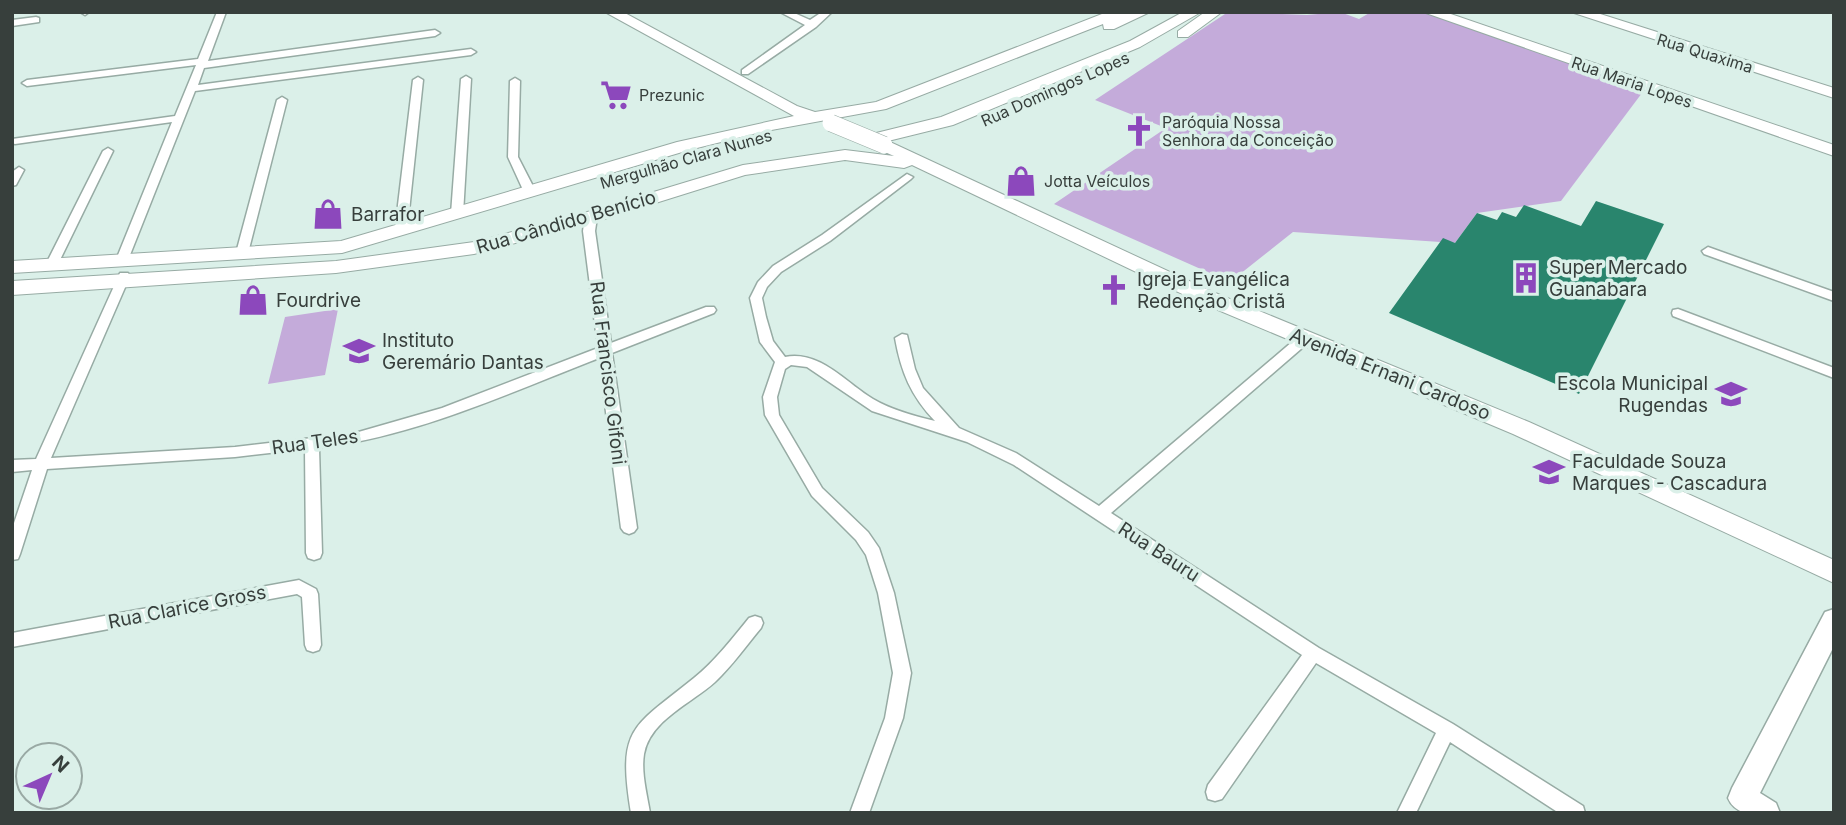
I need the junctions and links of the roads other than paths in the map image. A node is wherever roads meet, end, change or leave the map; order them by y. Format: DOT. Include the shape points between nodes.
graph roads {
  1 [pos="222,12"];
  2 [pos="612,12"];
  3 [pos="636,12"];
  4 [pos="784,12"];
  5 [pos="828,12"];
  6 [pos="1121,12"];
  7 [pos="1143,12"];
  8 [pos="1194,12"];
  9 [pos="1215,12"];
  10 [pos="1430,12"];
  11 [pos="1577,12"];
  12 [pos="1614,12"];
  13 [pos="36,20"];
  14 [pos="12,23"];
  15 [pos="813,24"];
  16 [pos="435,33"];
  17 [pos="471,52"];
  18 [pos="203,63"];
  19 [pos="745,72"];
  20 [pos="466,79"];
  21 [pos="418,80"];
  22 [pos="1834,80"];
  23 [pos="515,81"];
  24 [pos="27,83"];
  25 [pos="194,88"];
  26 [pos="760,93"];
  27 [pos="1834,93"];
  28 [pos="282,100"];
  29 [pos="181,118"];
  30 [pos="826,120"];
  31 [pos="15,141"];
  32 [pos="683,146"];
  33 [pos="886,146"];
  34 [pos="107,151"];
  35 [pos="1834,151"];
  36 [pos="19,170"];
  37 [pos="946,175"];
  38 [pos="907,177"];
  39 [pos="12,183"];
  40 [pos="530,192"];
  41 [pos="457,214"];
  42 [pos="591,217"];
  43 [pos="401,230"];
  44 [pos="342,247"];
  45 [pos="1708,251"];
  46 [pos="242,253"];
  47 [pos="413,254"];
  48 [pos="52,264"];
  49 [pos="12,267"];
  50 [pos="122,272"];
  51 [pos="12,288"];
  52 [pos="1834,297"];
  53 [pos="710,310"];
  54 [pos="1678,313"];
  55 [pos="902,338"];
  56 [pos="1304,339"];
  57 [pos="604,351"];
  58 [pos="782,362"];
  59 [pos="1834,373"];
  60 [pos="956,432"];
  61 [pos="313,445"];
  62 [pos="41,464"];
  63 [pos="12,466"];
  64 [pos="1100,514"];
  65 [pos="629,528"];
  66 [pos="314,553"];
  67 [pos="12,554"];
  68 [pos="1834,572"];
  69 [pos="1834,620"];
  70 [pos="755,623"];
  71 [pos="12,640"];
  72 [pos="313,645"];
  73 [pos="1313,653"];
  74 [pos="1447,730"];
  75 [pos="1215,792"];
  76 [pos="1739,805"];
  77 [pos="641,813"];
  78 [pos="859,813"];
  79 [pos="1406,813"];
  80 [pos="1576,813"];
  81 [pos="1766,813"];
  1 -- 18 [label="street"];
  2 -- 26 [label="main road"];
  3 -- 19 [label="main road, Avenida Ernani Cardoso"];
  4 -- 15 [label="street"];
  5 -- 15 [label="street"];
  6 -- 30 [label="main road" via="893,102"];
  7 -- 44 [label="main road, Mergulhão Clara Nunes" via="879,116 764,135 472,221 401,239"];
  8 -- 47 [label="main road, Mergulhão Clara Nunes" via="1135,44 930,127 742,159 502,232"];
  9 -- 33 [label="main road, Rua Domingos Lopes" via="1182,34 932,143"];
  10 -- 35 [label="main road, Rua Maria Lopes"];
  11 -- 27 [label="main road, Rua Quaxima"];
  12 -- 22 [label="main road, Rua Quaxima"];
  13 -- 14 [label="street"];
  15 -- 19 [label="street"];
  16 -- 18 [label="street"];
  17 -- 25 [label="street"];
  18 -- 24 [label="street"];
  18 -- 25 [label="street"];
  19 -- 30 [label="main road, Avenida Ernani Cardoso"];
  20 -- 41 [label="street"];
  21 -- 43 [label="street"];
  23 -- 40 [label="street" via="513,157"];
  25 -- 29 [label="street"];
  26 -- 30 [label="main road" via="802,115"];
  26 -- 32 [label="main road" via="761,110 751,118"];
  28 -- 46 [label="street"];
  29 -- 31 [label="street"];
  29 -- 50 [label="street"];
  30 -- 32 [label="main road, Rua Cândido Benício" via="761,127"];
  30 -- 33 [label="main road, Avenida Ernani Cardoso, bridge"];
  32 -- 40 [label="main road, Rua Cândido Benício"];
  33 -- 37 [label="main road, Avenida Ernani Cardoso"];
  34 -- 48 [label="street"];
  36 -- 39 [label="street"];
  37 -- 42 [label="main road, Rua Cândido Benício" via="876,158 831,157 743,170"];
  37 -- 56 [label="main road, Avenida Ernani Cardoso"];
  38 -- 58 [label="street" via="777,269 762,285 756,298 760,317 768,342"];
  40 -- 41 [label="main road, Rua Cândido Benício"];
  41 -- 43 [label="main road, Rua Cândido Benício"];
  42 -- 47 [label="main road, Rua Cândido Benício" via="493,245"];
  42 -- 57 [label="street, Rua Francisco Gifoni"];
  43 -- 44 [label="main road, Rua Cândido Benício"];
  44 -- 46 [label="main road, Rua Cândido Benício"];
  45 -- 52 [label="street"];
  46 -- 50 [label="main road, Rua Cândido Benício"];
  47 -- 50 [label="main road, Rua Cândido Benício" via="336,267"];
  48 -- 49 [label="main road, Rua Cândido Benício"];
  48 -- 50 [label="main road, Rua Cândido Benício"];
  50 -- 51 [label="main road, Rua Cândido Benício"];
  50 -- 62 [label="street"];
  53 -- 57 [label="street, Rua Teles"];
  54 -- 59 [label="street"];
  55 -- 60 [label="street" via="909,377 918,393"];
  56 -- 64 [label="street, Rua Bauru"];
  56 -- 68 [label="main road, Avenida Ernani Cardoso" via="1521,428"];
  57 -- 61 [label="street, Rua Teles" via="421,420"];
  57 -- 65 [label="street, Rua Francisco Gifoni"];
  58 -- 60 [label="street" via="806,360 872,405"];
  58 -- 78 [label="street" via="770,397 772,415 817,492 873,553 902,673 894,718"];
  60 -- 64 [label="street" via="1019,461"];
  61 -- 62 [label="street, Rua Teles"];
  61 -- 66 [label="street"];
  62 -- 63 [label="street, Rua Teles"];
  62 -- 67 [label="street"];
  64 -- 73 [label="street, Rua Bauru"];
  69 -- 76 [label="street"];
  70 -- 77 [label="street" via="708,677 668,706 645,731 635,751 634,767"];
  71 -- 72 [label="street, Rua Clarice Gross" via="290,587 310,594"];
  73 -- 74 [label="street, Rua Bauru"];
  73 -- 75 [label="street"];
  74 -- 79 [label="street"];
  74 -- 80 [label="street, Rua Bauru"];
  76 -- 81 [label="street"];
}
